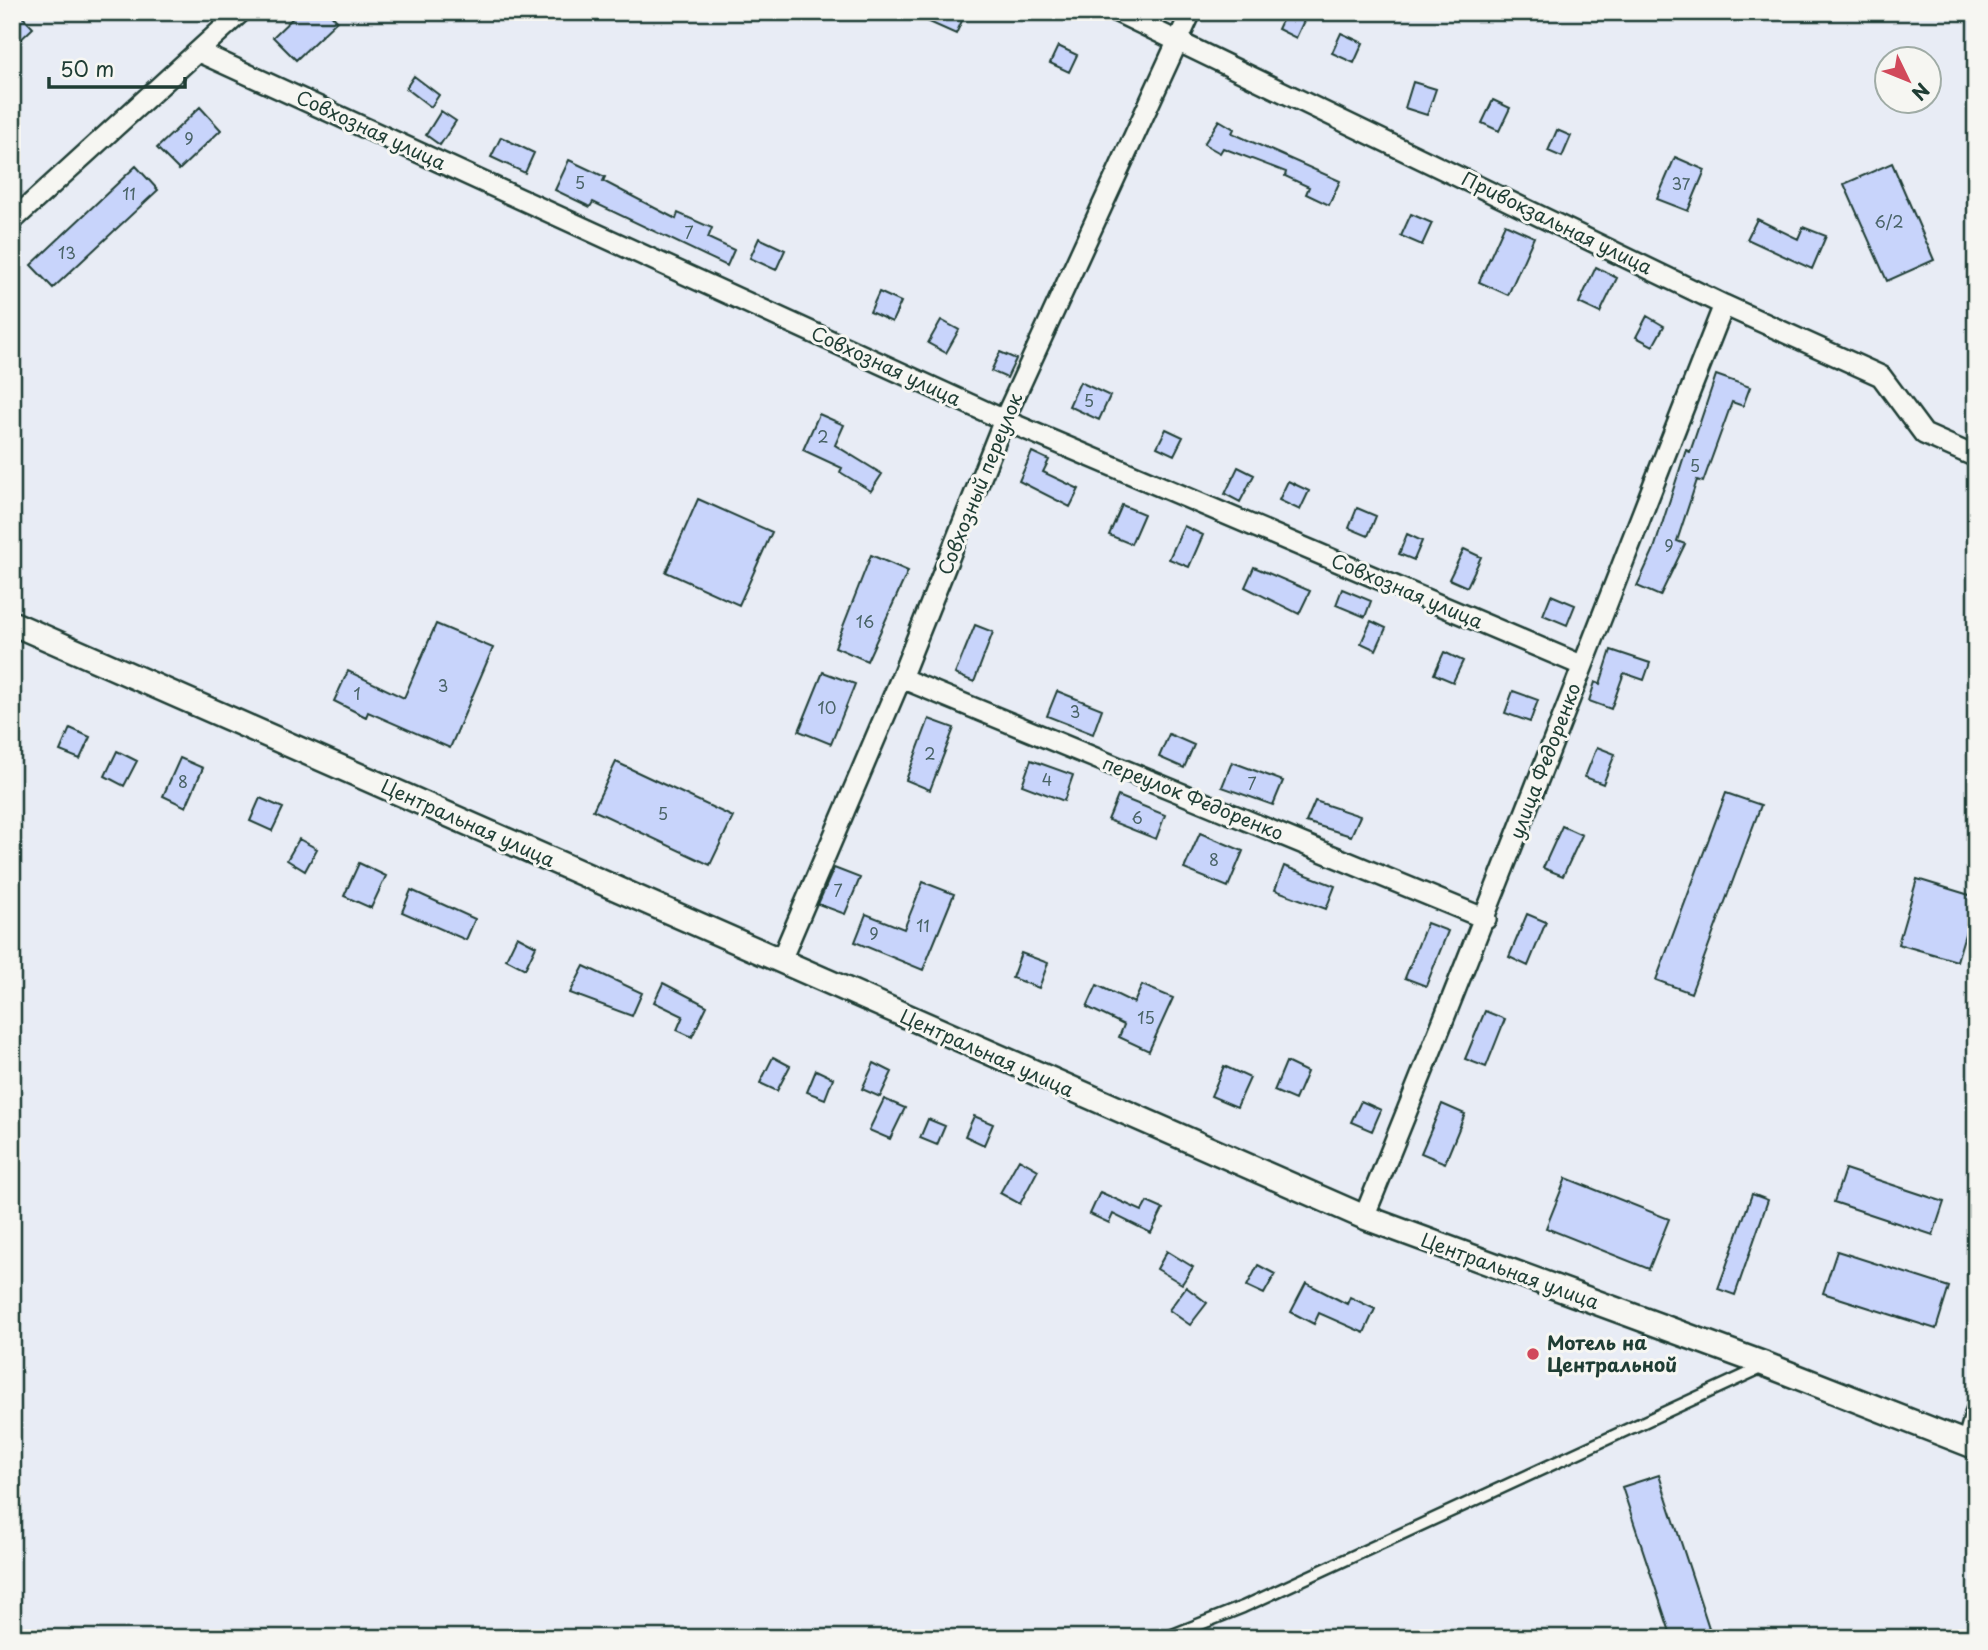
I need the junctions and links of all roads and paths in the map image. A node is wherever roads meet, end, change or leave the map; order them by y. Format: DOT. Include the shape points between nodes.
graph roads {
  1 [pos="241,12"];
  2 [pos="1117,12"];
  3 [pos="1191,12"];
  4 [pos="1178,40"];
  5 [pos="199,52"];
  6 [pos="12,221"];
  7 [pos="1724,305"];
  8 [pos="1004,421"];
  9 [pos="1976,457"];
  10 [pos="12,623"];
  11 [pos="1581,665"];
  12 [pos="901,678"];
  13 [pos="1486,919"];
  14 [pos="781,960"];
  15 [pos="1364,1217"];
  16 [pos="1767,1365"];
  17 [pos="1976,1411"];
  18 [pos="1971,1445"];
  19 [pos="1165,1638"];
  1 -- 5 [label="street"];
  2 -- 4 [label="street, Привокзальная улица"];
  3 -- 4 [label="street, Совхозный переулок"];
  4 -- 7 [label="street, Привокзальная улица"];
  4 -- 8 [label="street, Совхозный переулок"];
  5 -- 6 [label="street"];
  5 -- 8 [label="street, Совхозная улица"];
  7 -- 9 [label="street, Привокзальная улица" via="1881,376 1924,434"];
  7 -- 11 [label="street, улица Федоренко"];
  8 -- 11 [label="street, Совхозная улица"];
  8 -- 12 [label="street, Совхозный переулок"];
  10 -- 14 [label="street, Центральная улица"];
  11 -- 13 [label="street, улица Федоренко"];
  12 -- 13 [label="street, переулок Федоренко"];
  12 -- 14 [label="street, Совхозный переулок"];
  13 -- 15 [label="street, улица Федоренко"];
  14 -- 15 [label="street, Центральная улица"];
  15 -- 16 [label="street, Центральная улица"];
  16 -- 18 [label="street, Центральная улица"];
  16 -- 19 [label="lane" via="1242,1607"];
  17 -- 18 [label="street"];
}
